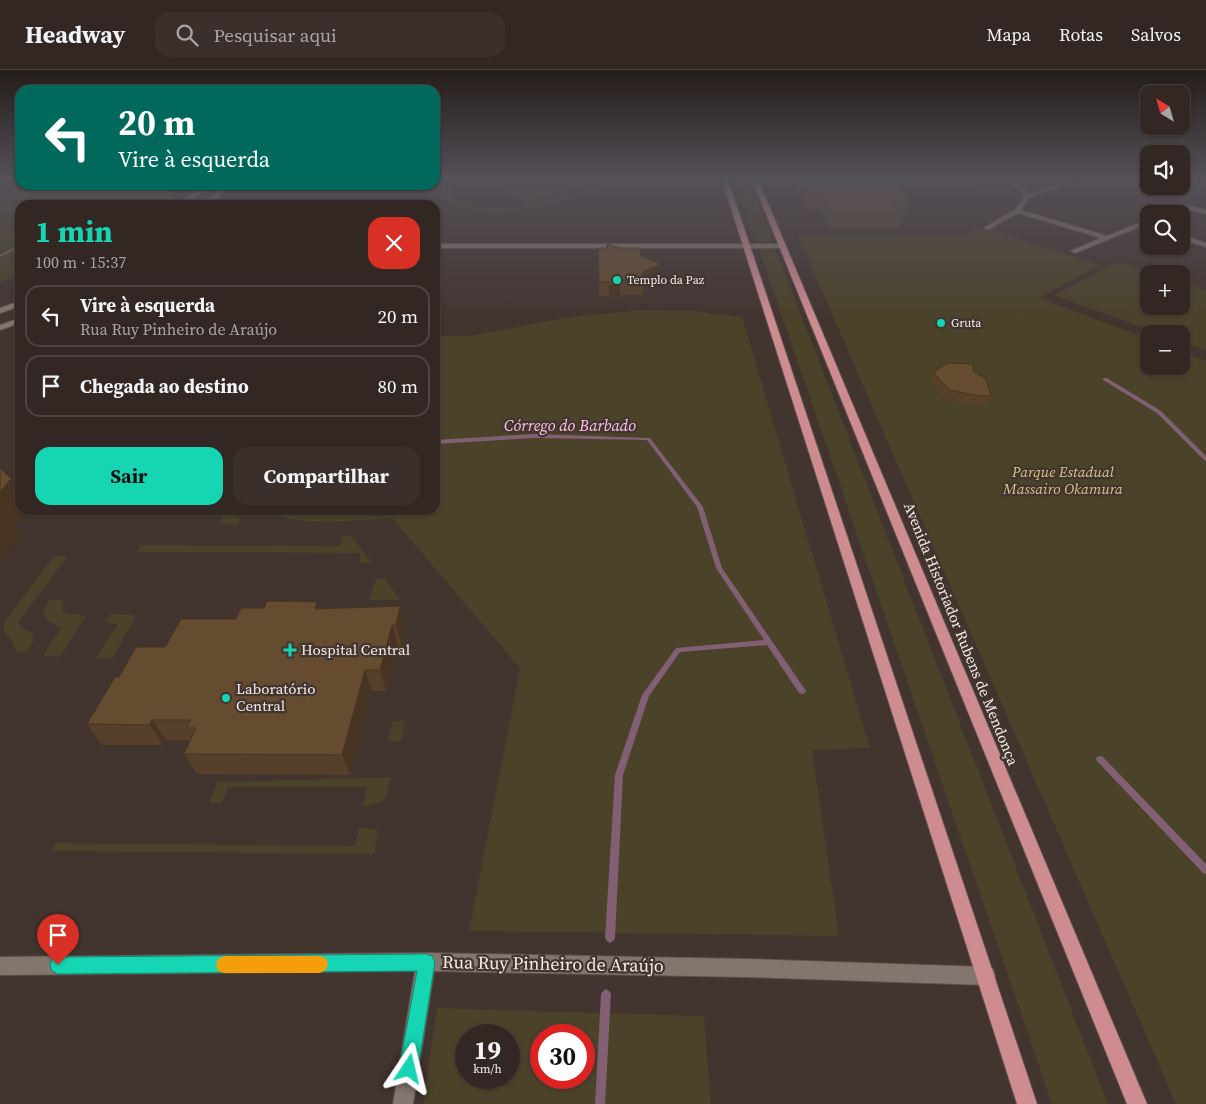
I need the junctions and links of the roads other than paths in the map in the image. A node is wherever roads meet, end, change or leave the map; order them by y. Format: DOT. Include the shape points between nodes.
graph roads {
  1 [pos="739,225"];
  2 [pos="774,225"];
  3 [pos="992,225"];
  4 [pos="1065,225"];
  5 [pos="1138,225"];
  6 [pos="987,228"];
  7 [pos="1107,238"];
  8 [pos="1190,240"];
  9 [pos="1206,244"];
  10 [pos="440,246"];
  11 [pos="746,246"];
  12 [pos="783,246"];
  13 [pos="1076,252"];
  14 [pos="15,304"];
  15 [pos="0,312"];
  16 [pos="15,322"];
  17 [pos="0,328"];
  18 [pos="426,962"];
  19 [pos="0,966"];
  20 [pos="986,976"];
  21 [pos="403,1104"];
  22 [pos="1027,1104"];
  23 [pos="1137,1104"];
  1 -- 11 [label="main road"];
  2 -- 12 [label="main road, Avenida Historiador Rubens de Mendonça"];
  3 -- 6 [label="street"];
  4 -- 7 [label="street"];
  5 -- 7 [label="street"];
  7 -- 13 [label="street"];
  8 -- 9 [label="street"];
  10 -- 11 [label="street"];
  11 -- 12 [label="street"];
  11 -- 20 [label="main road"];
  12 -- 23 [label="main road, Avenida Historiador Rubens de Mendonça"];
  14 -- 15 [label="street"];
  16 -- 17 [label="street"];
  18 -- 19 [label="street, Rua Ruy Pinheiro de Araújo"];
  18 -- 20 [label="street, Rua Ruy Pinheiro de Araújo"];
  18 -- 21 [label="street"];
  20 -- 22 [label="main road"];
}
